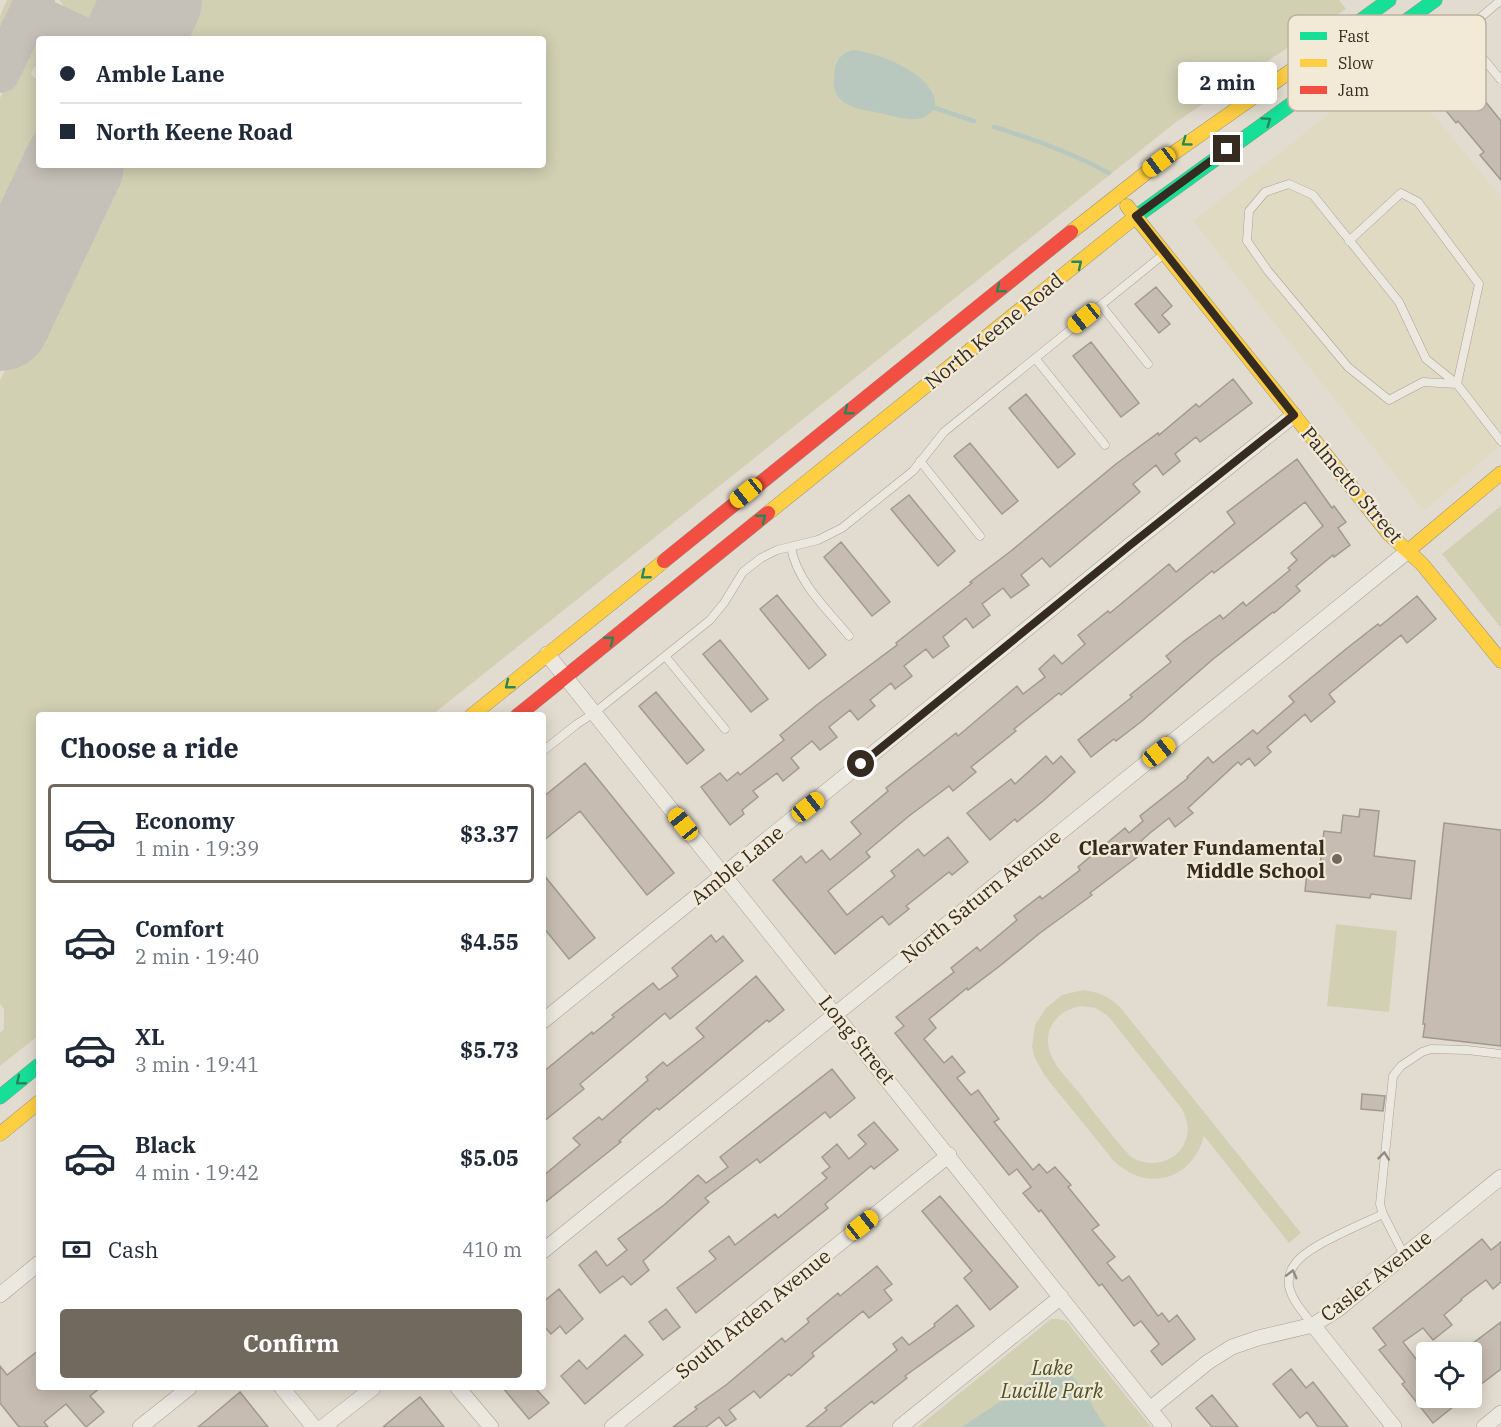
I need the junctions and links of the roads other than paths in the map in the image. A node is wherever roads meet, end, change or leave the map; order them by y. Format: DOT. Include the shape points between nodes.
graph roads {
  1 [pos="1389,0"];
  2 [pos="1435,0"];
  3 [pos="1501,0"];
  4 [pos="1369,15"];
  5 [pos="1415,15"];
  6 [pos="1483,15"];
  7 [pos="1486,62"];
  8 [pos="1288,72"];
  9 [pos="1501,80"];
  10 [pos="1288,106"];
  11 [pos="1118,194"];
  12 [pos="1136,216"];
  13 [pos="1349,241"];
  14 [pos="1165,253"];
  15 [pos="1101,305"];
  16 [pos="1035,358"];
  17 [pos="1148,364"];
  18 [pos="1457,384"];
  19 [pos="1294,415"];
  20 [pos="1501,441"];
  21 [pos="1105,445"];
  22 [pos="920,461"];
  23 [pos="1501,473"];
  24 [pos="980,536"];
  25 [pos="791,548"];
  26 [pos="1408,551"];
  27 [pos="849,636"];
  28 [pos="547,654"];
  29 [pos="665,656"];
  30 [pos="1501,661"];
  31 [pos="565,677"];
  32 [pos="476,712"];
  33 [pos="522,712"];
  34 [pos="594,713"];
  35 [pos="725,729"];
  36 [pos="546,749"];
  37 [pos="724,875"];
  38 [pos="836,1014"];
  39 [pos="546,1019"];
  40 [pos="1501,1054"];
  41 [pos="36,1067"];
  42 [pos="0,1096"];
  43 [pos="36,1104"];
  44 [pos="0,1134"];
  45 [pos="949,1155"];
  46 [pos="1501,1177"];
  47 [pos="1383,1214"];
  48 [pos="546,1249"];
  49 [pos="1404,1255"];
  50 [pos="36,1265"];
  51 [pos="0,1295"];
  52 [pos="1061,1297"];
  53 [pos="1313,1325"];
  54 [pos="186,1390"];
  55 [pos="284,1390"];
  56 [pos="370,1390"];
  57 [pos="460,1390"];
  58 [pos="1150,1409"];
  59 [pos="1501,1413"];
  60 [pos="140,1427"];
  61 [pos="314,1427"];
  62 [pos="323,1427"];
  63 [pos="491,1427"];
  64 [pos="612,1427"];
  65 [pos="900,1427"];
  66 [pos="1164,1427"];
  67 [pos="1394,1427"];
  68 [pos="1484,1427"];
  1 -- 4 [label="main road, North Keene Road, one-way"];
  5 -- 2 [label="main road, North Keene Road, one-way"];
  3 -- 6 [label="lane"];
  7 -- 9 [label="lane"];
  8 -- 11 [label="main road, North Keene Road, one-way"];
  12 -- 10 [label="main road, North Keene Road, one-way"];
  11 -- 12 [label="main road, Palmetto Street"];
  11 -- 28 [label="main road, North Keene Road, one-way"];
  12 -- 14 [label="main road, Palmetto Street"];
  31 -- 12 [label="main road, North Keene Road, one-way"];
  13 -- 18 [label="lane" via="1399,302 1426,359"];
  13 -- 18 [label="lane" via="1401,193 1418,202 1479,284"];
  13 -- 18 [label="lane" via="1313,195 1289,184 1264,192 1249,211 1247,241 1348,367 1389,400 1423,382"];
  14 -- 15 [label="lane"];
  14 -- 19 [label="main road, Palmetto Street"];
  15 -- 16 [label="lane"];
  15 -- 17 [label="lane"];
  16 -- 21 [label="lane"];
  16 -- 22 [label="lane" via="944,432"];
  18 -- 20 [label="lane"];
  19 -- 26 [label="main road, Palmetto Street" via="1389,534"];
  19 -- 37 [label="street, Amble Lane"];
  22 -- 24 [label="lane"];
  22 -- 25 [label="lane" via="914,471 842,528"];
  23 -- 26 [label="main road, North Saturn Avenue"];
  25 -- 27 [label="lane" via="801,576"];
  25 -- 29 [label="lane" via="777,550 743,572 710,620"];
  26 -- 30 [label="main road, Palmetto Street"];
  26 -- 38 [label="street, North Saturn Avenue"];
  28 -- 31 [label="street, Long Street"];
  28 -- 32 [label="main road, North Keene Road, one-way"];
  29 -- 34 [label="lane"];
  29 -- 35 [label="lane"];
  31 -- 33 [label="main road, North Keene Road"];
  31 -- 34 [label="street, Long Street"];
  34 -- 36 [label="lane"];
  34 -- 37 [label="street, Long Street"];
  37 -- 38 [label="street, Long Street"];
  37 -- 39 [label="street, Amble Lane"];
  38 -- 45 [label="street, Long Street"];
  38 -- 48 [label="street, North Saturn Avenue"];
  47 -- 40 [label="lane, one-way" via="1381,1192 1391,1086 1396,1071 1431,1049"];
  41 -- 42 [label="main road, one-way"];
  43 -- 44 [label="main road"];
  45 -- 52 [label="street, Long Street"];
  45 -- 64 [label="street, South Arden Avenue"];
  46 -- 49 [label="street, Casler Avenue"];
  47 -- 49 [label="lane"];
  53 -- 47 [label="lane, one-way" via="1299,1308 1289,1286 1295,1263 1335,1237"];
  49 -- 53 [label="street, Casler Avenue"];
  50 -- 51 [label="street"];
  52 -- 58 [label="street, Long Street"];
  52 -- 65 [label="street"];
  53 -- 58 [label="street, Casler Avenue" via="1232,1347"];
  53 -- 67 [label="street"];
  54 -- 60 [label="street"];
  55 -- 61 [label="street"];
  56 -- 62 [label="street"];
  57 -- 63 [label="street"];
  58 -- 66 [label="street, Long Street"];
  59 -- 68 [label="street"];
}
